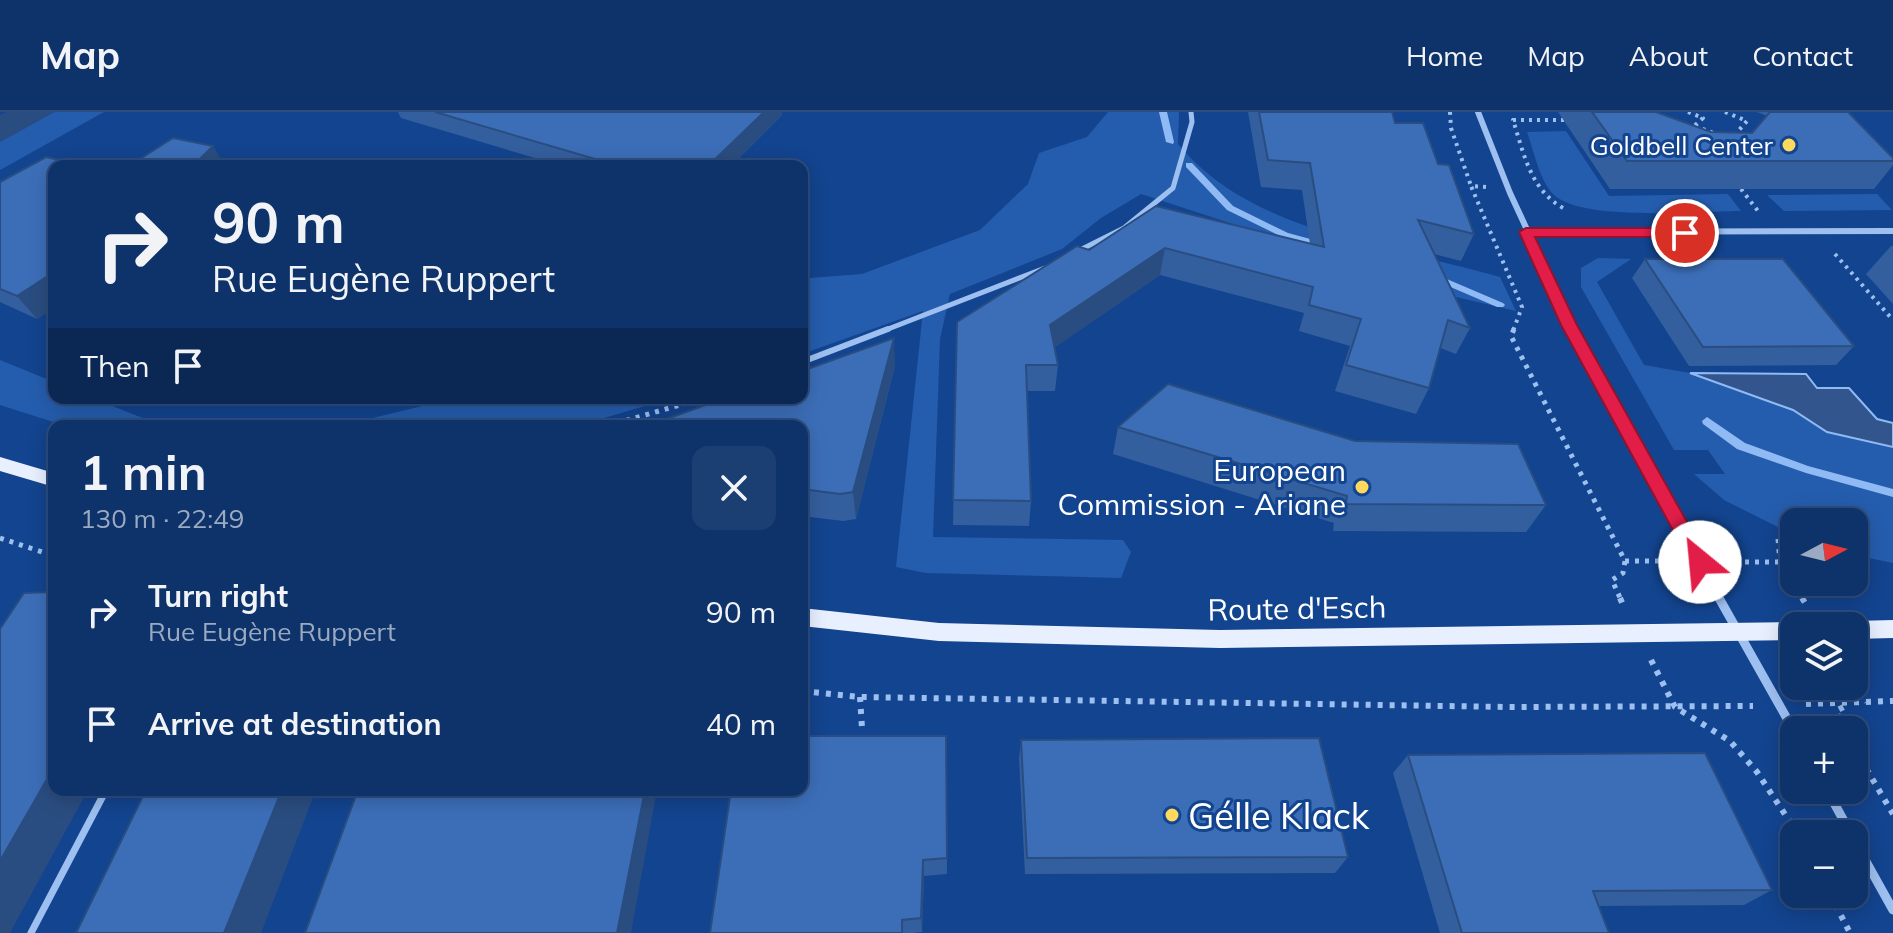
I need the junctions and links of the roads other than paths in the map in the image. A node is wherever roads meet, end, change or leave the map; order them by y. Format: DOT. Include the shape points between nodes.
graph roads {
  1 [pos="1191,112"];
  2 [pos="1478,112"];
  3 [pos="1893,231"];
  4 [pos="1526,232"];
  5 [pos="1071,255"];
  6 [pos="1058,262"];
  7 [pos="808,360"];
  8 [pos="0,464"];
  9 [pos="48,478"];
  10 [pos="808,618"];
  11 [pos="1893,629"];
  12 [pos="1868,630"];
  13 [pos="1739,631"];
  14 [pos="1780,631"];
  15 [pos="1785,716"];
  16 [pos="103,796"];
  17 [pos="1868,865"];
  18 [pos="1893,910"];
  19 [pos="31,933"];
  1 -- 5 [label="lane" via="1173,188 1124,228"];
  2 -- 4 [label="street"];
  3 -- 4 [label="street"];
  4 -- 13 [label="street" via="1569,325"];
  6 -- 7 [label="lane"];
  8 -- 9 [label="main road"];
  10 -- 13 [label="main road, Route d'Esch" via="939,632 1220,639"];
  11 -- 12 [label="main road"];
  13 -- 14 [label="main road, Route d'Esch"];
  13 -- 15 [label="street"];
  16 -- 19 [label="lane"];
  17 -- 18 [label="street"];
}
